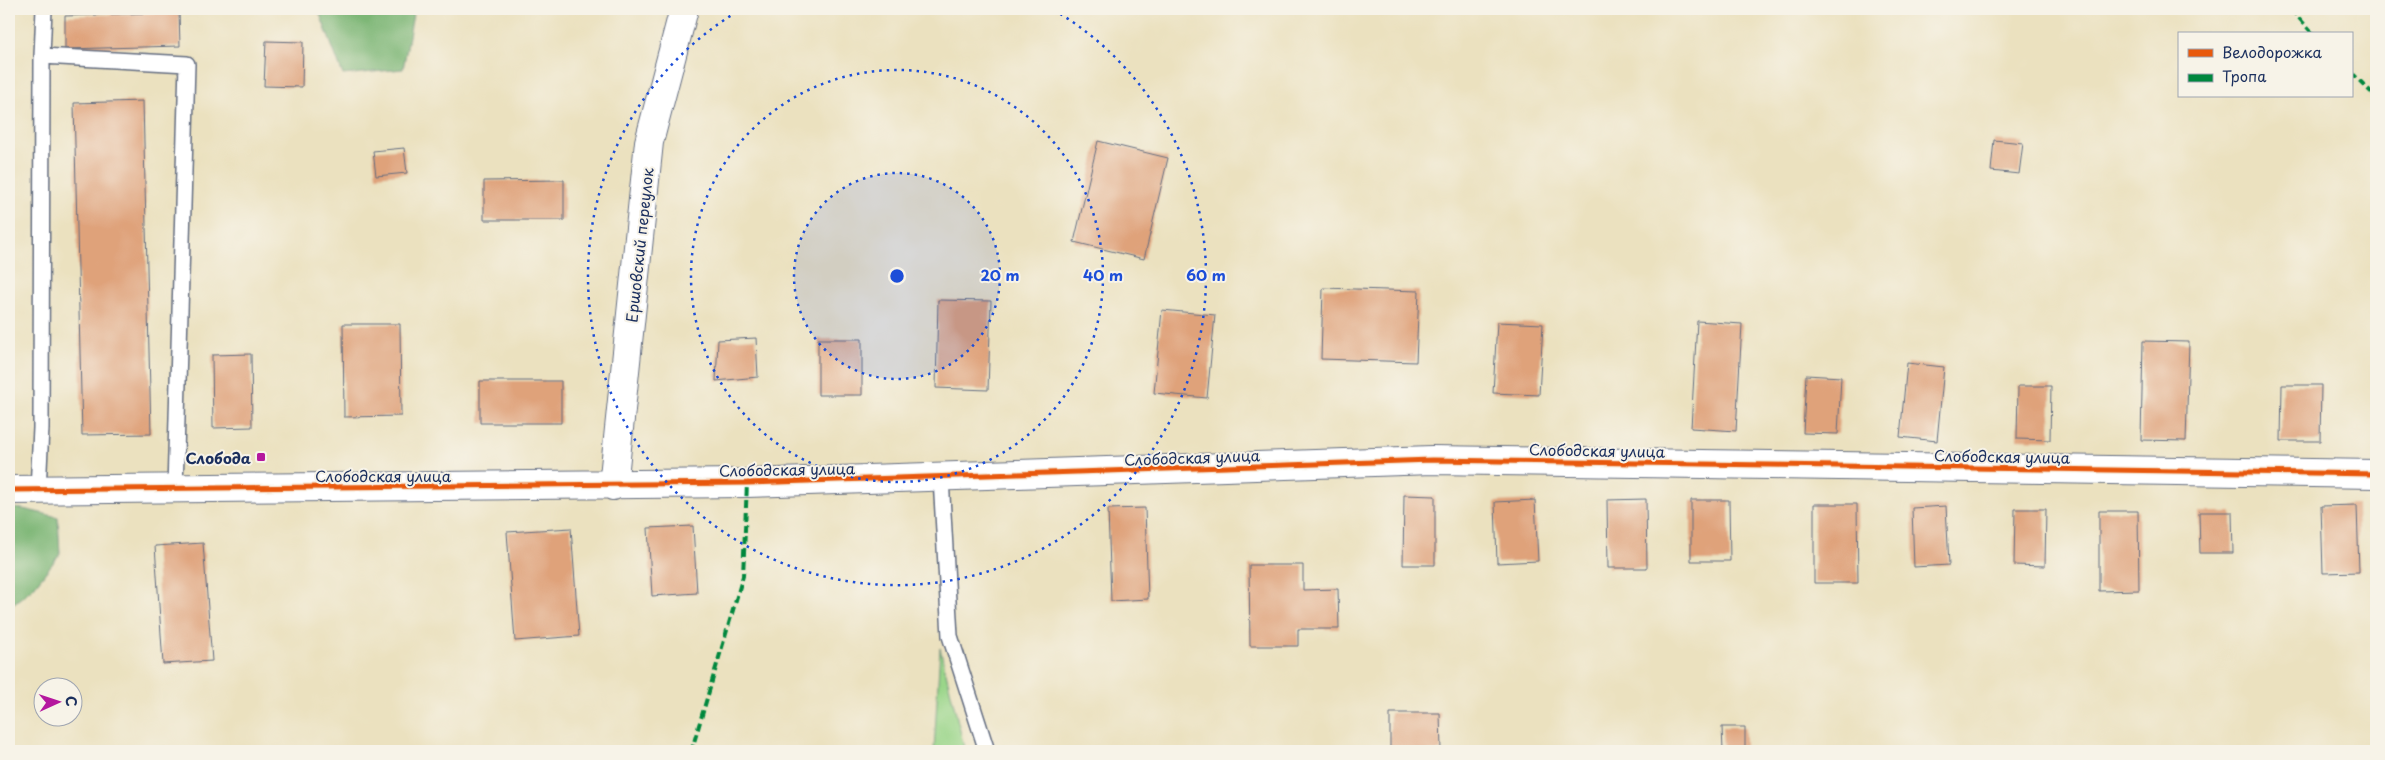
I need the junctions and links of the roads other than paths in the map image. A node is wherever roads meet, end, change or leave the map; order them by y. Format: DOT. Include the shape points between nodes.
graph roads {
  1 [pos="44,9"];
  2 [pos="684,9"];
  3 [pos="42,56"];
  4 [pos="2376,474"];
  5 [pos="941,478"];
  6 [pos="613,486"];
  7 [pos="175,489"];
  8 [pos="9,490"];
  9 [pos="38,490"];
  10 [pos="987,751"];
  1 -- 3 [label="lane"];
  2 -- 6 [label="street, Ершовский переулок" via="649,142"];
  3 -- 7 [label="lane" via="187,64"];
  3 -- 9 [label="lane"];
  4 -- 5 [label="street, Слободская улица" via="1432,460"];
  5 -- 6 [label="street, Слободская улица"];
  5 -- 10 [label="lane" via="950,636"];
  6 -- 7 [label="street, Слободская улица"];
  7 -- 9 [label="street, Слободская улица"];
  8 -- 9 [label="street, Слободская улица"];
}
